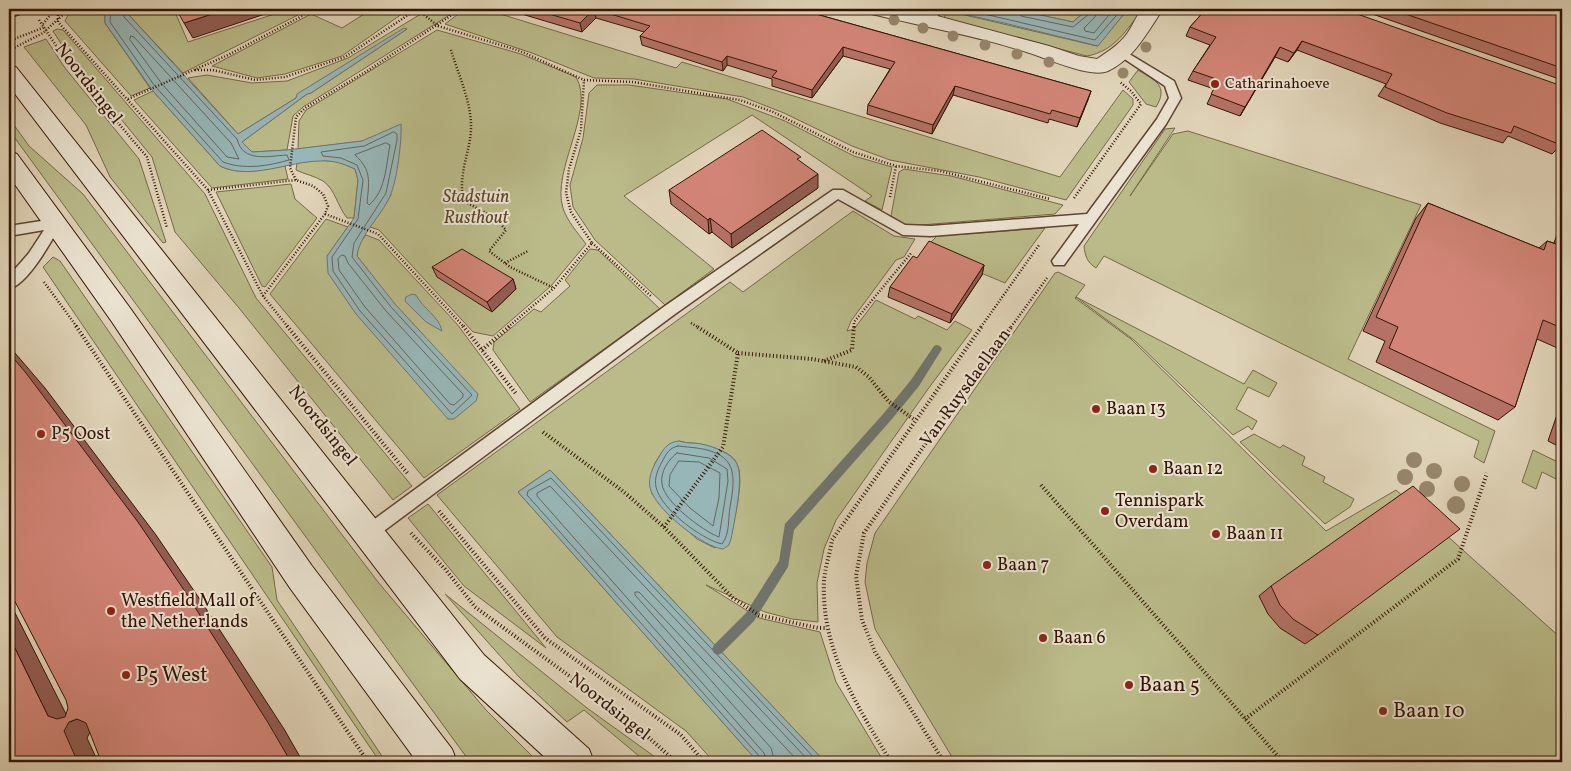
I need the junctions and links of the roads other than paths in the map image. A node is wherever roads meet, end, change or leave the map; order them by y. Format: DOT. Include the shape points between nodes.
graph roads {
  1 [pos="16,9"];
  2 [pos="875,9"];
  3 [pos="1153,9"];
  4 [pos="9,12"];
  5 [pos="934,13"];
  6 [pos="1121,52"];
  7 [pos="9,72"];
  8 [pos="9,159"];
  9 [pos="1091,218"];
  10 [pos="54,224"];
  11 [pos="9,231"];
  12 [pos="1059,261"];
  13 [pos="9,284"];
  14 [pos="367,534"];
  15 [pos="439,762"];
  16 [pos="576,762"];
  1 -- 4 [label="main road"];
  2 -- 5 [label="main road"];
  3 -- 6 [label="main road"];
  5 -- 6 [label="main road" via="1075,62 1101,66"];
  6 -- 9 [label="lane" via="1170,84 1175,98 1162,121"];
  7 -- 14 [label="main road, Noordsingel"];
  8 -- 10 [label="main road"];
  9 -- 12 [label="lane"];
  9 -- 14 [label="lane" via="931,231 903,230 838,193 670,310"];
  10 -- 11 [label="lane"];
  10 -- 13 [label="lane" via="43,246"];
  10 -- 15 [label="main road" via="301,577"];
  14 -- 16 [label="main road, Noordsingel" via="472,667"];
}
